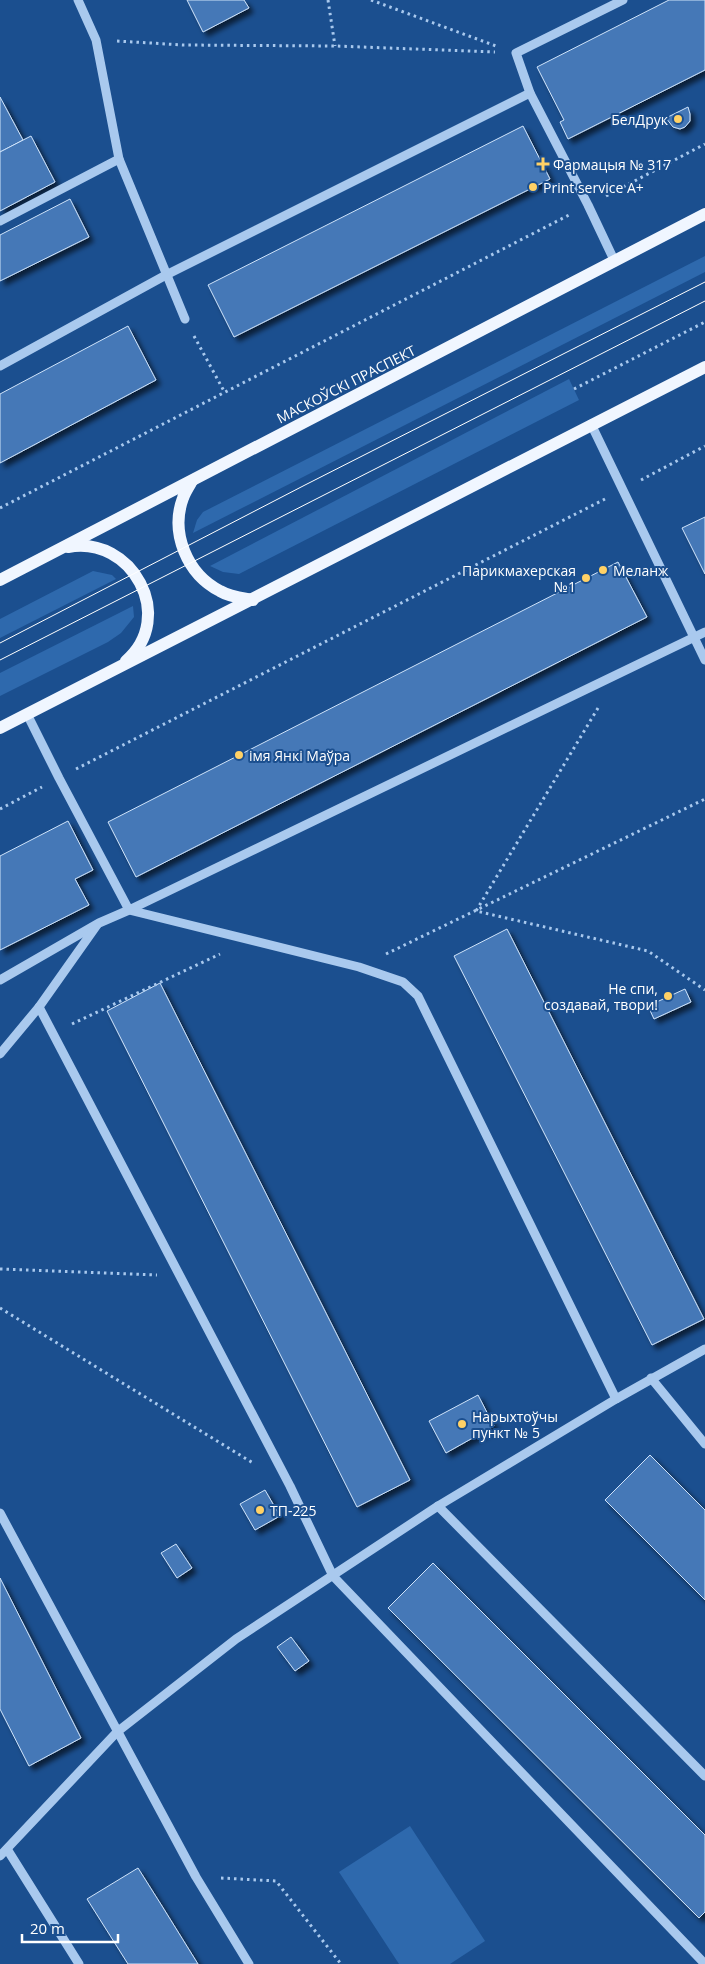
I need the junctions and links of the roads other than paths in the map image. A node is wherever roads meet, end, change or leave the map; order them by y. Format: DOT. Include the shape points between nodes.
graph roads {
  1 [pos="78,0"];
  2 [pos="623,0"];
  3 [pos="530,92"];
  4 [pos="120,159"];
  5 [pos="705,214"];
  6 [pos="0,221"];
  7 [pos="614,262"];
  8 [pos="166,275"];
  9 [pos="184,319"];
  10 [pos="0,366"];
  11 [pos="705,367"];
  12 [pos="591,424"];
  13 [pos="192,481"];
  14 [pos="63,548"];
  15 [pos="0,580"];
  16 [pos="253,600"];
  17 [pos="705,632"];
  18 [pos="694,638"];
  19 [pos="705,660"];
  20 [pos="119,668"];
  21 [pos="27,714"];
  22 [pos="0,728"];
  23 [pos="129,910"];
  24 [pos="99,923"];
  25 [pos="0,980"];
  26 [pos="39,1007"];
  27 [pos="0,1054"];
  28 [pos="705,1349"];
  29 [pos="651,1378"];
  30 [pos="616,1399"];
  31 [pos="705,1444"];
  32 [pos="438,1506"];
  33 [pos="0,1512"];
  34 [pos="333,1576"];
  35 [pos="118,1732"];
  36 [pos="705,1776"];
  37 [pos="7,1849"];
  38 [pos="0,1856"];
  39 [pos="704,1963"];
  40 [pos="78,1964"];
  41 [pos="249,1964"];
  1 -- 4 [label="street" via="96,40"];
  2 -- 3 [label="street" via="516,53"];
  3 -- 7 [label="street"];
  3 -- 8 [label="street"];
  4 -- 6 [label="street"];
  4 -- 8 [label="street"];
  5 -- 7 [label="main road, МАСКОЎСКІ ПРАСПЕКТ"];
  7 -- 13 [label="main road, МАСКОЎСКІ ПРАСПЕКТ"];
  8 -- 9 [label="street"];
  8 -- 10 [label="street"];
  11 -- 12 [label="main road"];
  12 -- 16 [label="main road"];
  12 -- 18 [label="street"];
  13 -- 14 [label="main road, МАСКОЎСКІ ПРАСПЕКТ"];
  13 -- 16 [label="main road" via="183,498 179,517 180,537 186,556 194,570 221,592"];
  14 -- 15 [label="main road, МАСКОЎСКІ ПРАСПЕКТ"];
  14 -- 20 [label="main road" via="77,545 106,550 131,568 139,580 148,612 146,628 131,657"];
  16 -- 20 [label="main road"];
  17 -- 18 [label="street"];
  18 -- 19 [label="street"];
  18 -- 23 [label="street"];
  20 -- 21 [label="main road"];
  21 -- 22 [label="main road"];
  21 -- 23 [label="street"];
  23 -- 24 [label="street"];
  23 -- 30 [label="street" via="359,967 403,982 418,996"];
  24 -- 25 [label="street"];
  24 -- 26 [label="street"];
  26 -- 27 [label="street"];
  26 -- 34 [label="street" via="290,1486"];
  28 -- 29 [label="street"];
  29 -- 30 [label="street"];
  29 -- 31 [label="street"];
  30 -- 32 [label="street"];
  32 -- 34 [label="street"];
  32 -- 36 [label="street"];
  33 -- 35 [label="street"];
  34 -- 35 [label="street" via="236,1639"];
  34 -- 39 [label="street"];
  35 -- 37 [label="street"];
  35 -- 41 [label="street" via="196,1877"];
  37 -- 38 [label="street"];
  37 -- 40 [label="street"];
}
